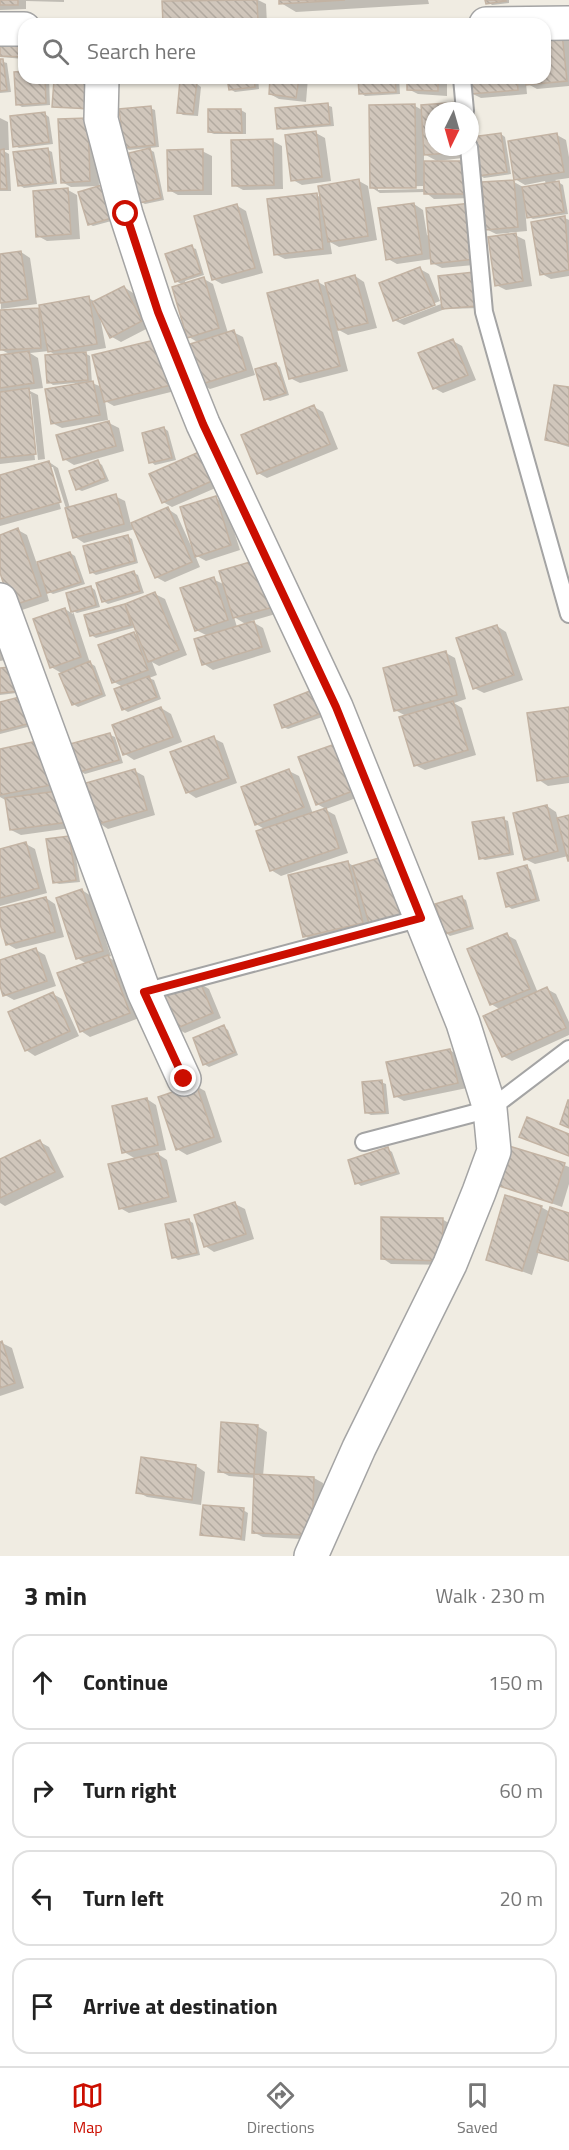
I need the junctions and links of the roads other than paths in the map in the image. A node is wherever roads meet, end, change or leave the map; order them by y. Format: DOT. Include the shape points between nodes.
graph roads {
  1 [pos="551,23"];
  2 [pos="569,23"];
  3 [pos="0,29"];
  4 [pos="18,29"];
  5 [pos="102,84"];
  6 [pos="463,84"];
  7 [pos="464,102"];
  8 [pos="469,156"];
  9 [pos="0,600"];
  10 [pos="569,614"];
  11 [pos="421,918"];
  12 [pos="144,992"];
  13 [pos="569,1049"];
  14 [pos="184,1079"];
  15 [pos="490,1109"];
  16 [pos="364,1142"];
  17 [pos="311,1556"];
  1 -- 2 [label="street"];
  3 -- 4 [label="street"];
  5 -- 11 [label="street" via="101,118 126,214 158,312 203,424 336,707"];
  6 -- 7 [label="lane"];
  8 -- 10 [label="lane" via="484,312"];
  9 -- 12 [label="street"];
  11 -- 12 [label="lane"];
  11 -- 15 [label="street" via="463,1023"];
  12 -- 14 [label="street"];
  13 -- 15 [label="lane"];
  15 -- 16 [label="lane"];
  15 -- 17 [label="street" via="494,1151 479,1192 450,1264 359,1448"];
}
